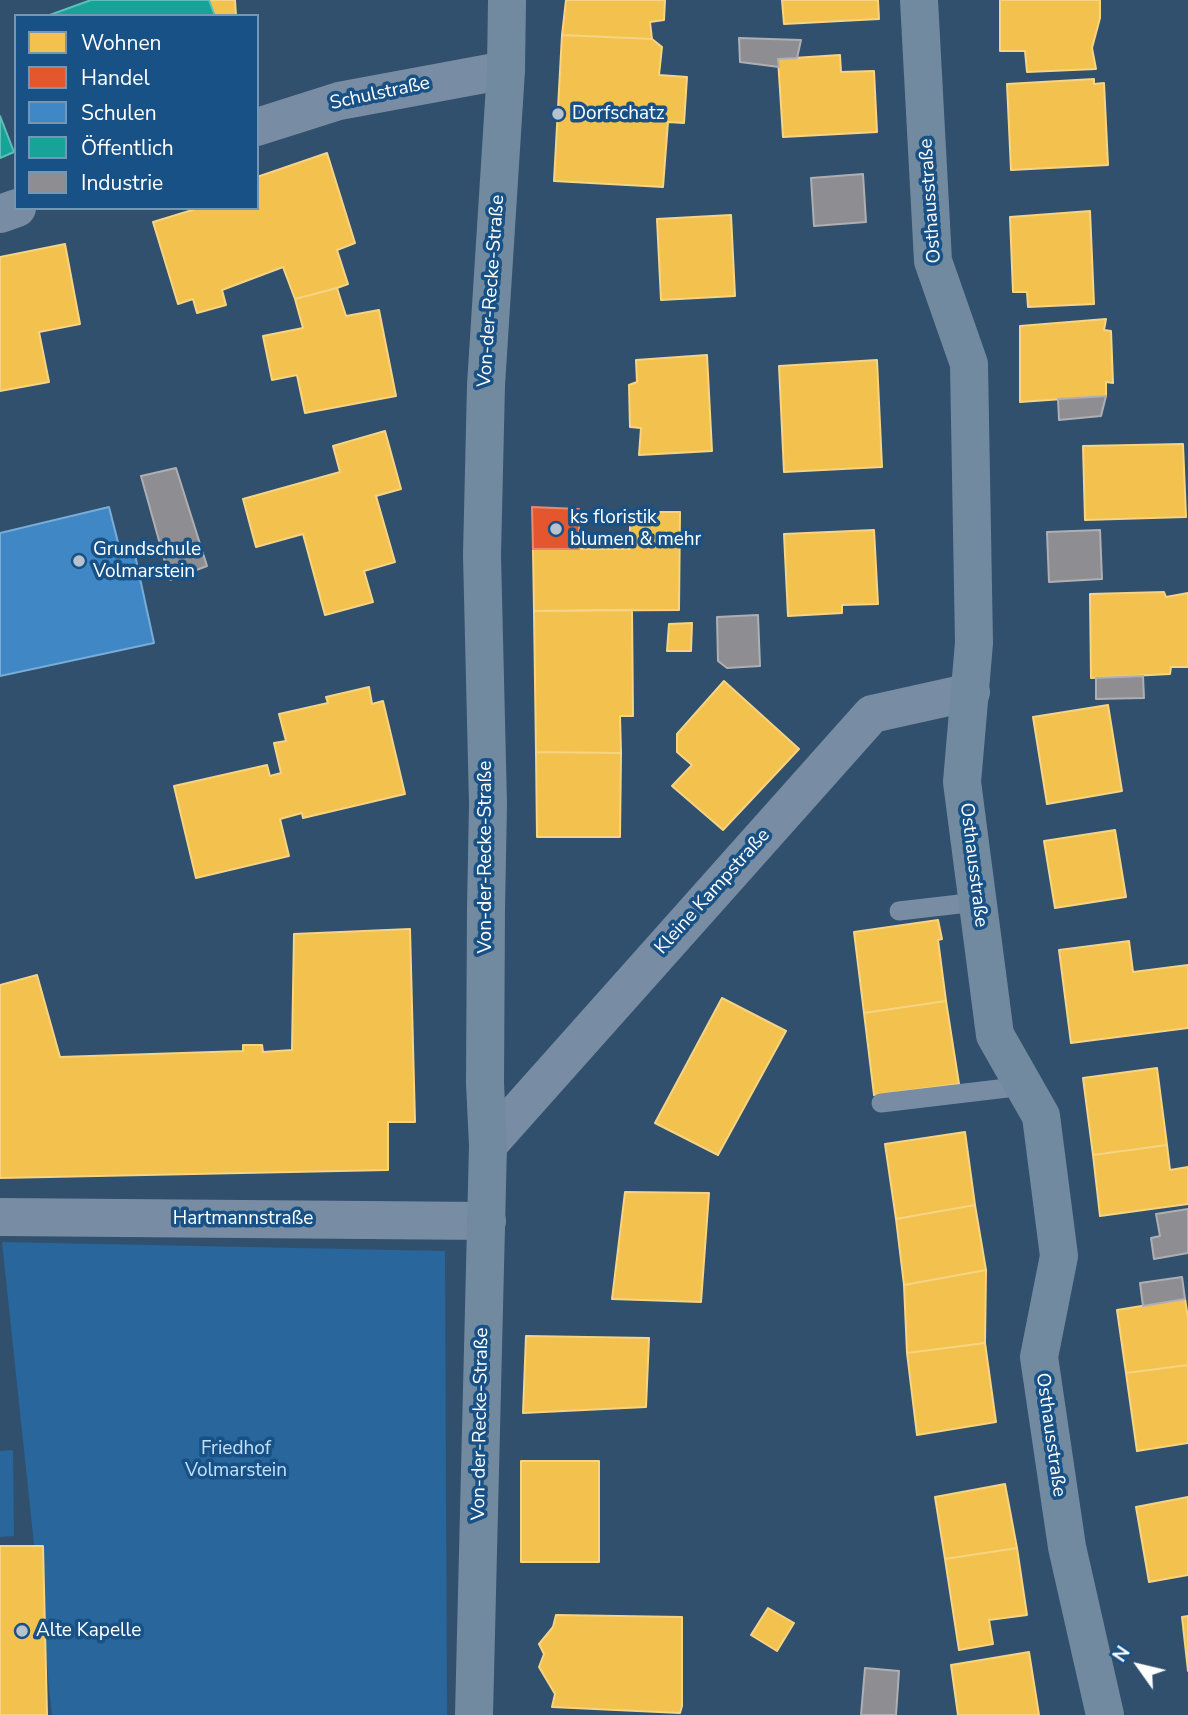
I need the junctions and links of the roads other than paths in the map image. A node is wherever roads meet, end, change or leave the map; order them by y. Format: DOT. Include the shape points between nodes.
graph roads {
  1 [pos="507,0"];
  2 [pos="919,0"];
  3 [pos="506,70"];
  4 [pos="259,126"];
  5 [pos="971,692"];
  6 [pos="977,902"];
  7 [pos="899,911"];
  8 [pos="1024,1086"];
  9 [pos="881,1103"];
  10 [pos="488,1145"];
  11 [pos="0,1217"];
  12 [pos="486,1221"];
  13 [pos="474,1715"];
  14 [pos="1105,1715"];
  1 -- 3 [label="street, Von-der-Recke-Straße"];
  2 -- 5 [label="street, Osthausstraße" via="933,261 969,364"];
  3 -- 4 [label="street, Schulstraße" via="339,101"];
  3 -- 10 [label="street, Von-der-Recke-Straße" via="486,385 482,542"];
  5 -- 6 [label="street, Osthausstraße" via="962,782"];
  5 -- 10 [label="street, Kleine Kampstraße" via="872,714"];
  6 -- 7 [label="lane"];
  6 -- 8 [label="street, Osthausstraße" via="995,1035"];
  8 -- 9 [label="lane"];
  8 -- 14 [label="street, Osthausstraße" via="1041,1116 1059,1256 1039,1357 1067,1547"];
  10 -- 12 [label="street, Von-der-Recke-Straße"];
  11 -- 12 [label="street, Hartmannstraße"];
  12 -- 13 [label="street, Von-der-Recke-Straße"];
}
